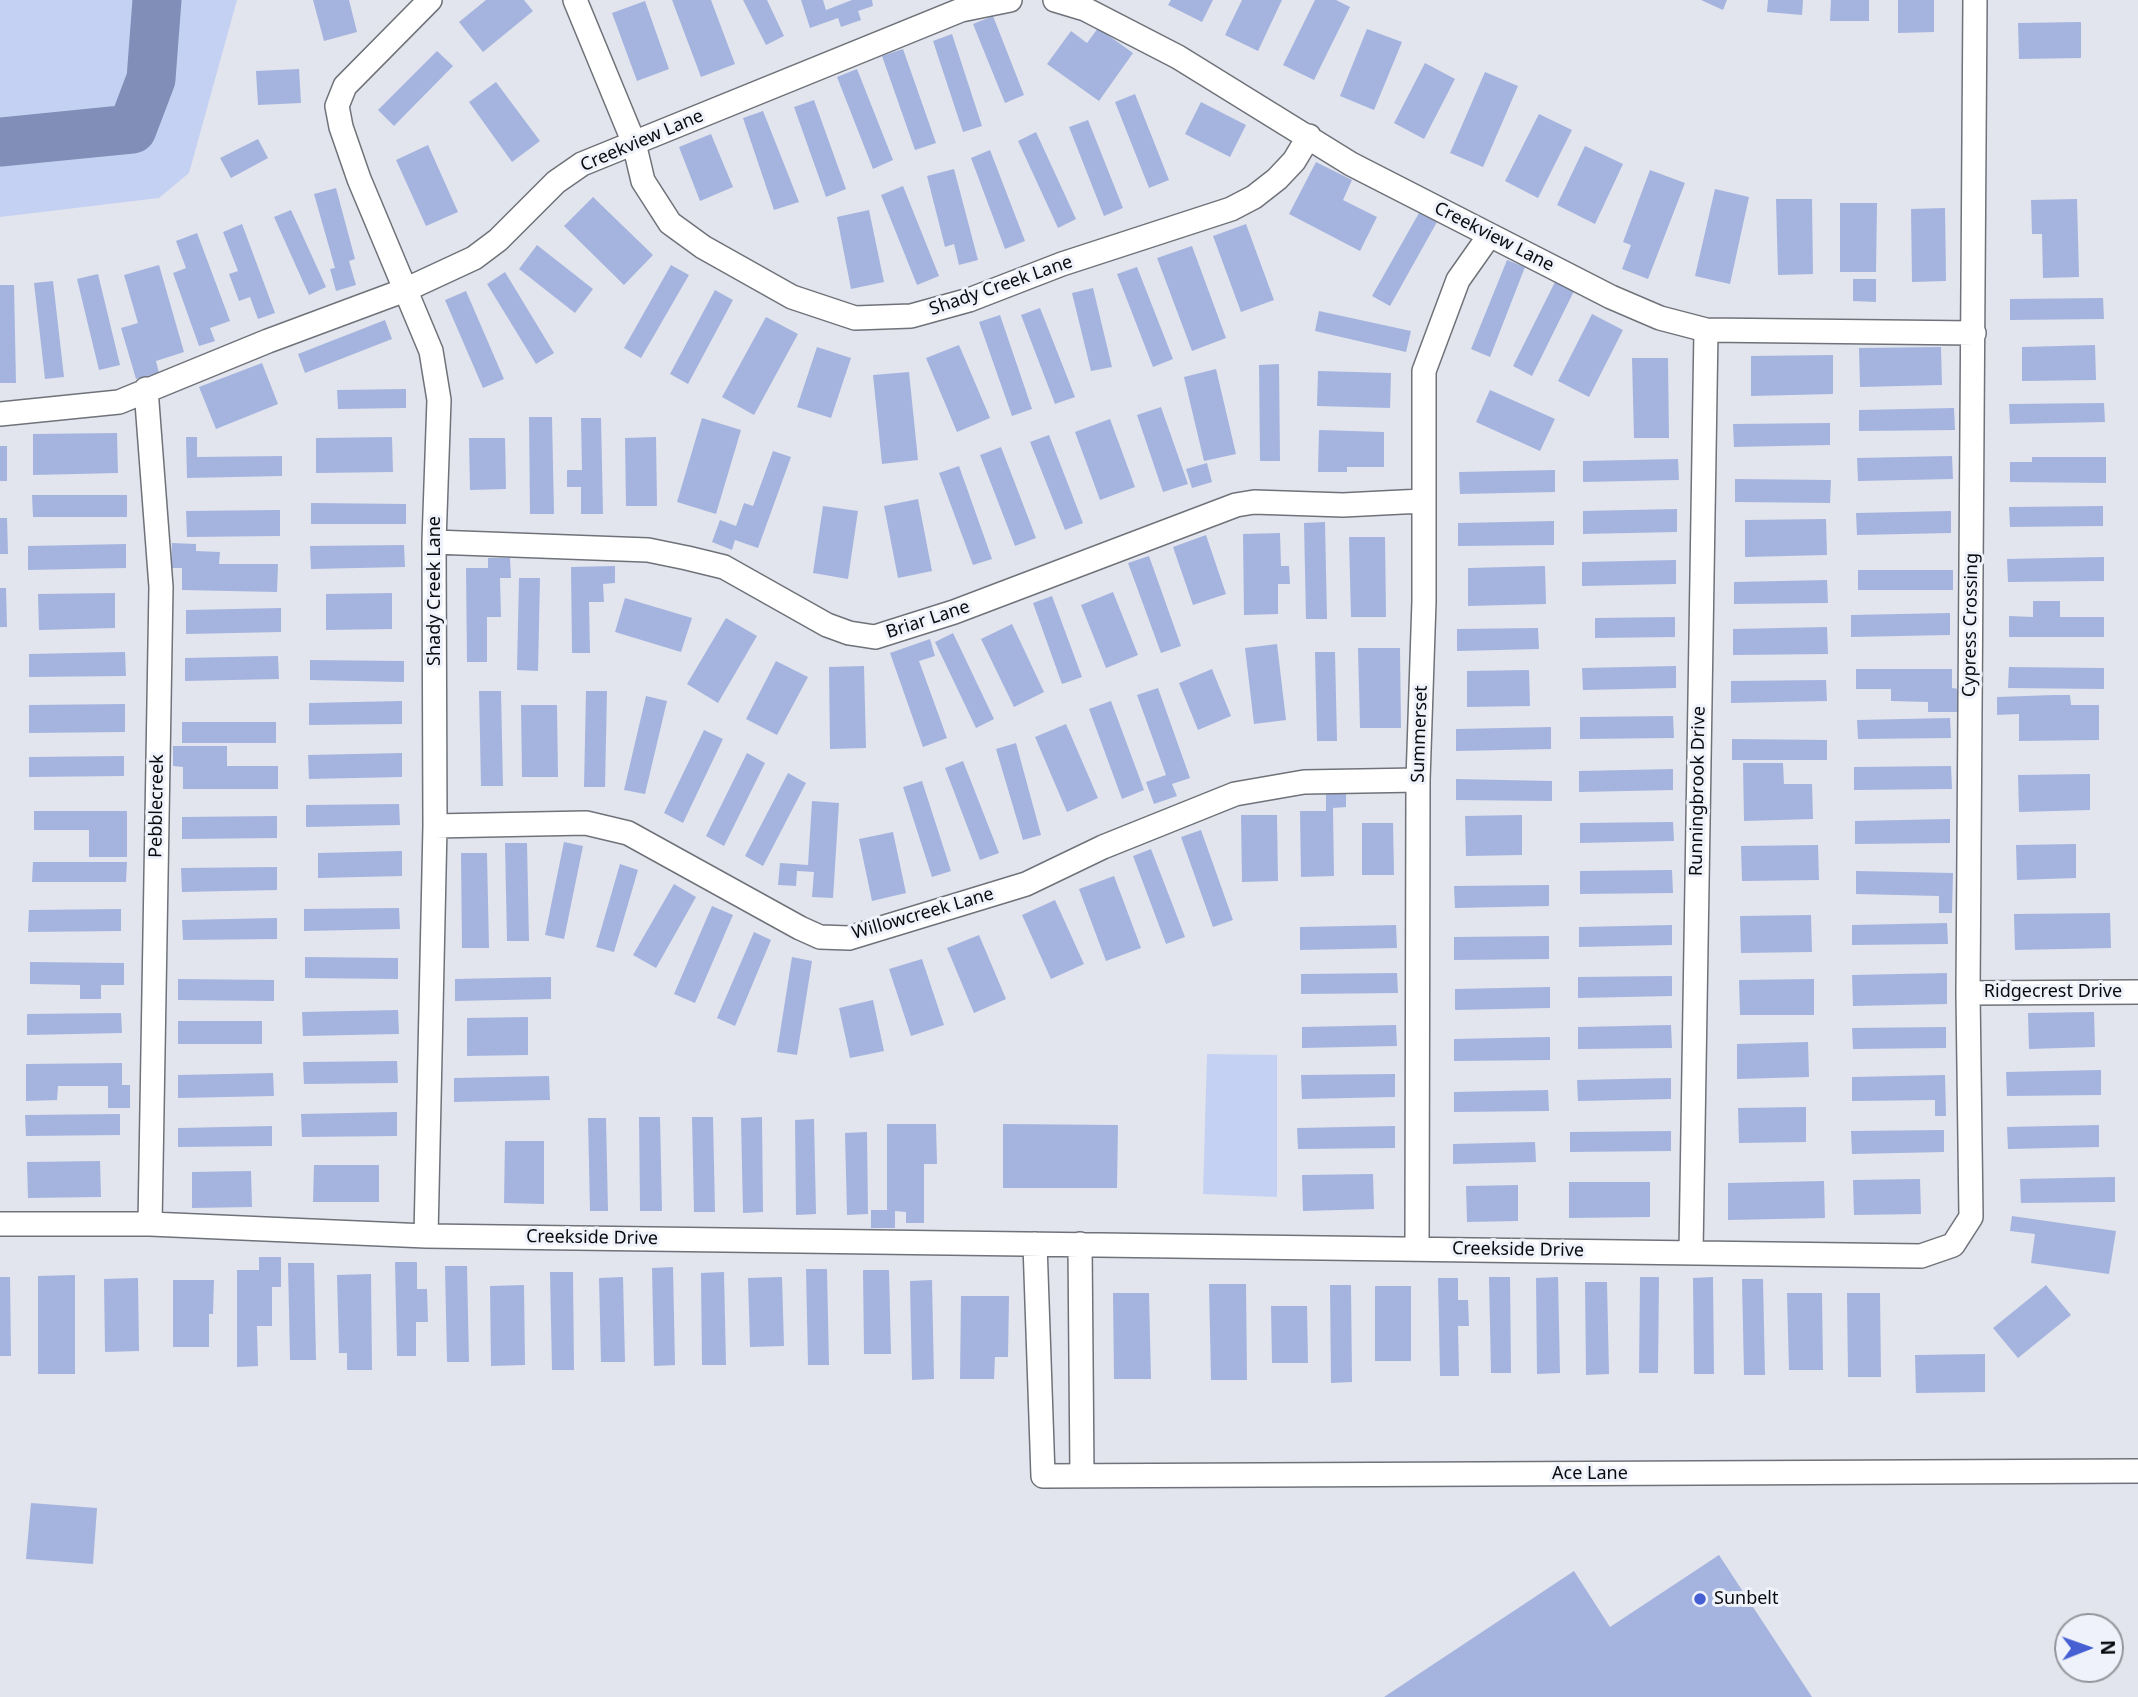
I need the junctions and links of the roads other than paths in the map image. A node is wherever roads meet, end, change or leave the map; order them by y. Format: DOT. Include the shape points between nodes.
graph roads {
  1 [pos="430,0"];
  2 [pos="575,0"];
  3 [pos="1010,0"];
  4 [pos="1055,0"];
  5 [pos="1976,0"];
  6 [pos="1309,136"];
  7 [pos="634,143"];
  8 [pos="1489,236"];
  9 [pos="405,290"];
  10 [pos="1706,330"];
  11 [pos="1974,333"];
  12 [pos="146,389"];
  13 [pos="0,414"];
  14 [pos="1422,501"];
  15 [pos="434,542"];
  16 [pos="1418,780"];
  17 [pos="435,826"];
  18 [pos="2138,992"];
  19 [pos="1968,993"];
  20 [pos="0,1224"];
  21 [pos="150,1224"];
  22 [pos="426,1236"];
  23 [pos="1035,1244"];
  24 [pos="1080,1244"];
  25 [pos="1953,1245"];
  26 [pos="1417,1248"];
  27 [pos="1691,1252"];
  28 [pos="2138,1471"];
  29 [pos="1082,1476"];
  1 -- 9 [label="street, Shady Creek Lane" via="345,86 337,106 359,179"];
  2 -- 7 [label="street, Shady Creek Lane"];
  3 -- 7 [label="street, Creekview Lane" via="961,10"];
  4 -- 6 [label="street, Creekview Lane" via="1085,9 1178,57"];
  5 -- 11 [label="street, Cypress Crossing"];
  6 -- 7 [label="street, Shady Creek Lane" via="1277,179 1231,209 969,300 911,316 855,318 793,297 670,223 643,181"];
  6 -- 8 [label="street, Creekview Lane" via="1351,164"];
  7 -- 9 [label="street, Creekview Lane" via="582,164 474,258"];
  8 -- 10 [label="street, Creekview Lane" via="1611,297 1660,318"];
  8 -- 14 [label="street, Summerset" via="1458,280 1424,371"];
  9 -- 12 [label="street, Creekview Lane"];
  9 -- 15 [label="street, Shady Creek Lane" via="431,351 439,400"];
  10 -- 11 [label="street, Creekview Lane"];
  10 -- 27 [label="street, Runningbrook Drive"];
  11 -- 19 [label="street, Cypress Crossing"];
  12 -- 13 [label="street, Creekview Lane" via="119,402"];
  12 -- 21 [label="street, Pebblecreek" via="161,587"];
  14 -- 15 [label="street, Briar Lane" via="1236,505 954,612 875,637 827,625 724,567 674,555 648,550"];
  14 -- 16 [label="street, Summerset"];
  15 -- 17 [label="street, Shady Creek Lane"];
  16 -- 17 [label="street, Willowcreek Lane" via="1304,782 1235,794 1103,847 1027,884 849,938 820,937 790,923 628,833 586,823"];
  16 -- 26 [label="street, Summerset"];
  17 -- 22 [label="street, Shady Creek Lane"];
  18 -- 19 [label="street, Ridgecrest Drive"];
  19 -- 25 [label="street, Cypress Crossing" via="1971,1217"];
  20 -- 21 [label="street, Creekside Drive"];
  21 -- 22 [label="street, Creekside Drive"];
  22 -- 23 [label="street, Creekside Drive"];
  23 -- 24 [label="street, Creekside Drive"];
  23 -- 29 [label="street, Ace Lane" via="1043,1476"];
  24 -- 26 [label="street, Creekside Drive"];
  24 -- 29 [label="street"];
  25 -- 27 [label="street, Creekside Drive" via="1921,1256"];
  26 -- 27 [label="street, Creekside Drive"];
  28 -- 29 [label="street, Ace Lane"];
}
